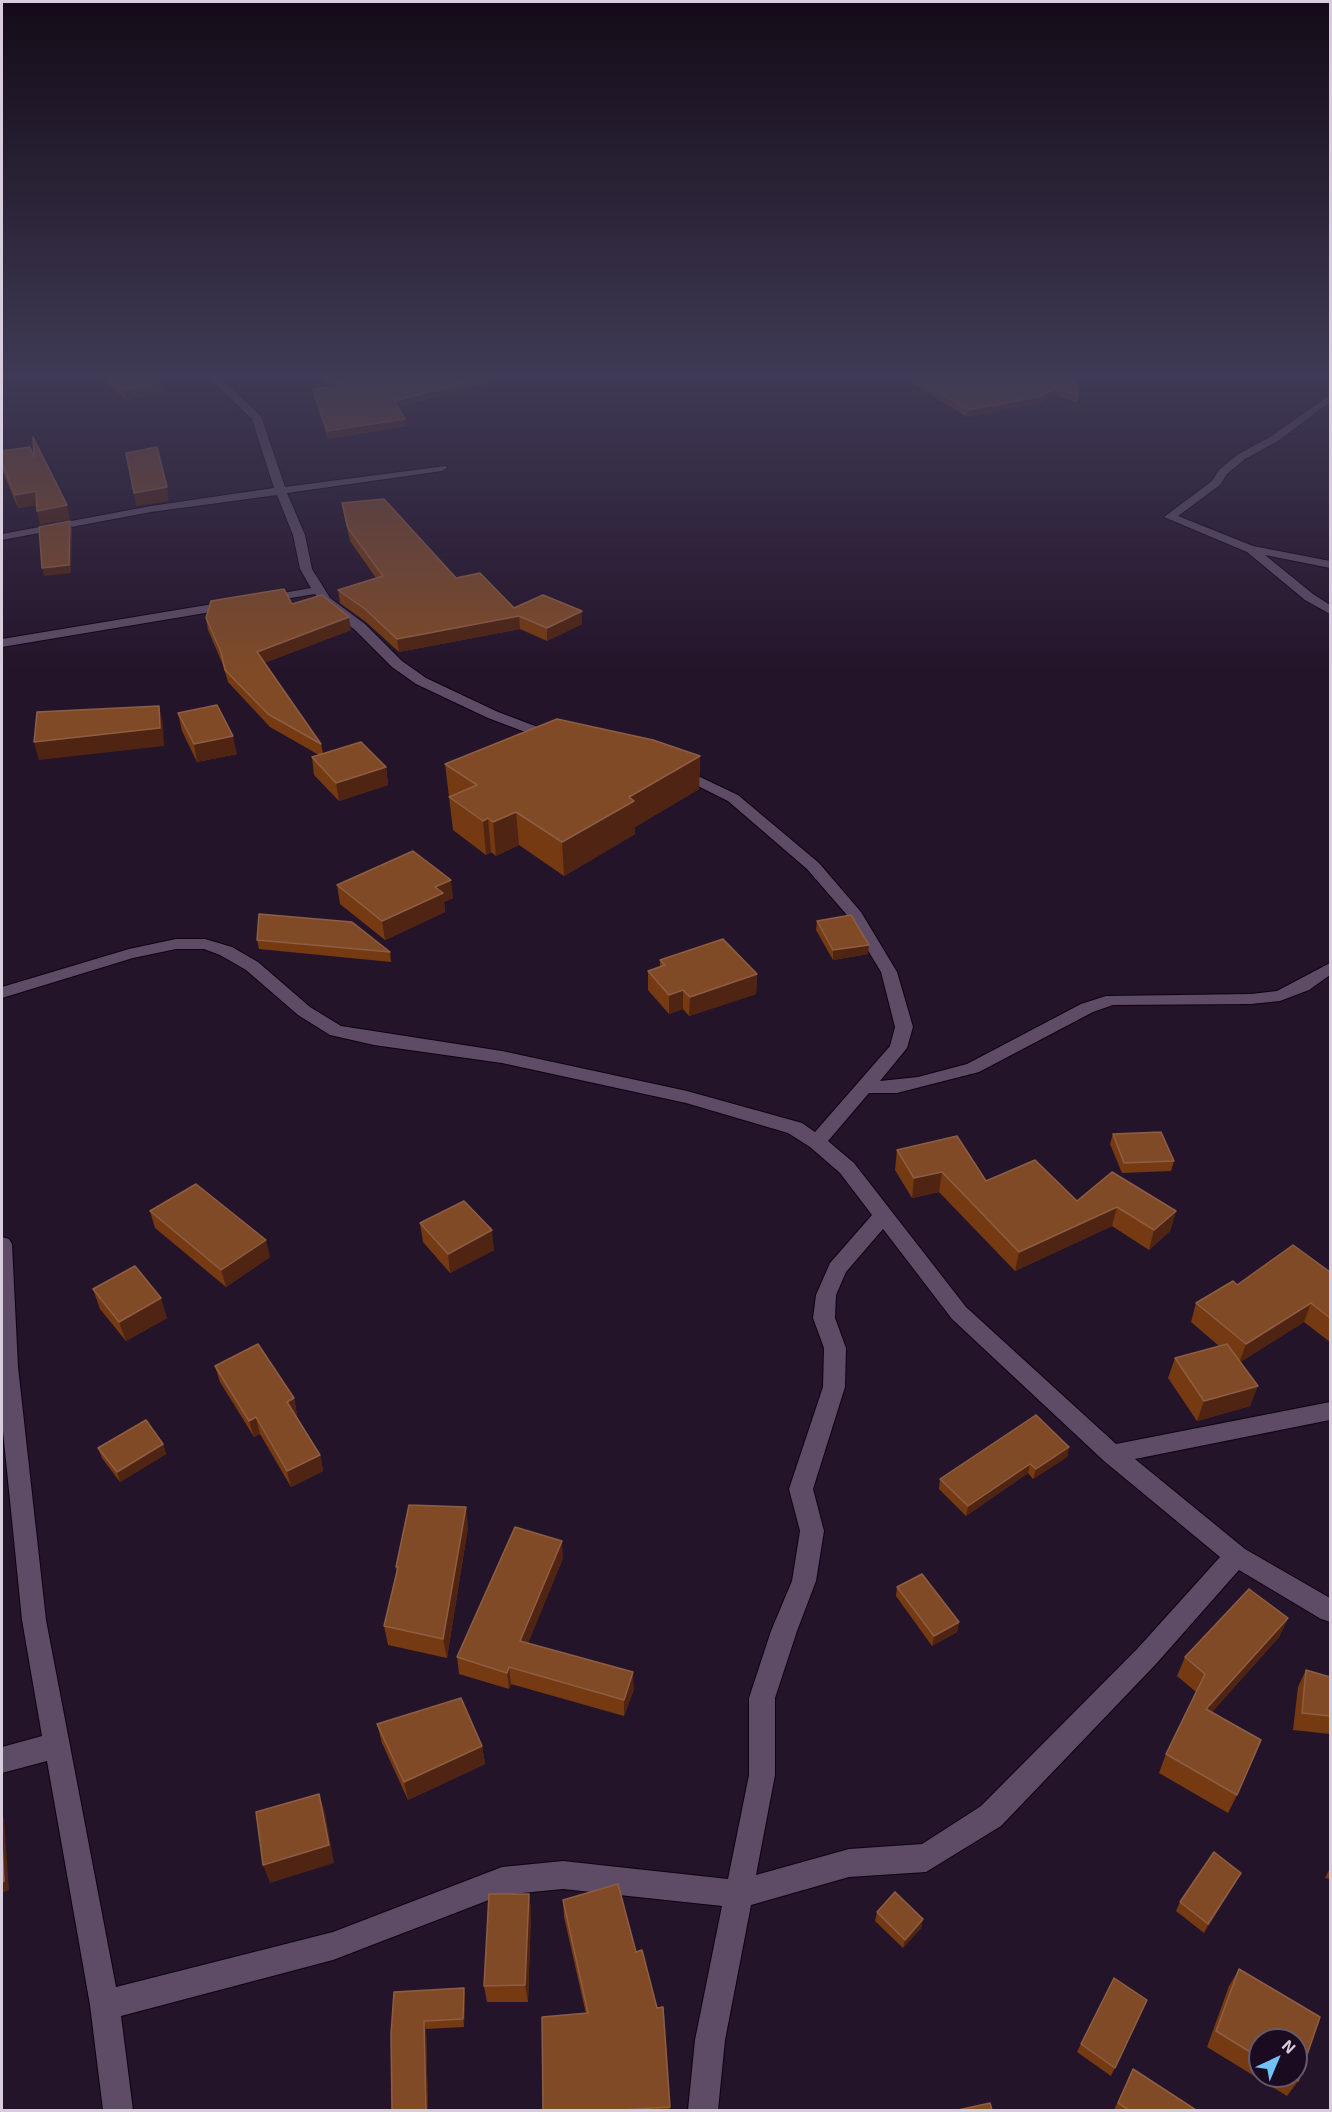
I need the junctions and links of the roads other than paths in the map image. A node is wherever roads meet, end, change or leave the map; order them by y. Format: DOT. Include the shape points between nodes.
graph roads {
  1 [pos="275,475"];
  2 [pos="391,475"];
  3 [pos="1221,475"];
  4 [pos="280,489"];
  5 [pos="2,537"];
  6 [pos="1251,549"];
  7 [pos="1330,564"];
  8 [pos="319,590"];
  9 [pos="1330,610"];
  10 [pos="2,643"];
  11 [pos="569,743"];
  12 [pos="660,767"];
  13 [pos="1330,968"];
  14 [pos="2,993"];
  15 [pos="864,1087"];
  16 [pos="817,1142"];
  17 [pos="883,1216"];
  18 [pos="2,1244"];
  19 [pos="4,1367"];
  20 [pos="1330,1411"];
  21 [pos="1112,1454"];
  22 [pos="1236,1556"];
  23 [pos="1330,1611"];
  24 [pos="57,1745"];
  25 [pos="2,1760"];
  26 [pos="739,1894"];
  27 [pos="105,2006"];
  28 [pos="118,2110"];
  29 [pos="703,2110"];
  1 -- 4 [label="street"];
  2 -- 4 [label="street"];
  3 -- 6 [label="street" via="1216,483 1170,517"];
  4 -- 5 [label="street"];
  4 -- 8 [label="street" via="299,535 306,569"];
  6 -- 7 [label="street"];
  6 -- 9 [label="street"];
  8 -- 10 [label="street"];
  8 -- 11 [label="street" via="325,600 360,627 397,664 422,681 493,715"];
  12 -- 15 [label="street" via="681,772 733,798 813,866 853,912 890,972 904,1027 898,1048"];
  13 -- 15 [label="street" via="1280,996 1112,1000 1087,1008 973,1068 897,1087"];
  14 -- 16 [label="street" via="129,954 176,944 205,944 252,966 304,1011 336,1031 502,1056 687,1097 795,1128"];
  15 -- 16 [label="street"];
  16 -- 17 [label="street" via="847,1168"];
  17 -- 21 [label="street" via="959,1313"];
  17 -- 26 [label="street" via="837,1268 826,1295 824,1318 835,1348 834,1387 801,1490 812,1531 804,1581 762,1698 762,1774"];
  18 -- 19 [label="street"];
  19 -- 24 [label="street" via="34,1620"];
  20 -- 21 [label="street"];
  21 -- 22 [label="street"];
  22 -- 23 [label="street"];
  22 -- 26 [label="street" via="1147,1656 991,1816 926,1858 849,1863"];
  24 -- 25 [label="street"];
  24 -- 27 [label="street"];
  26 -- 27 [label="street" via="563,1875 502,1881 333,1946"];
  26 -- 29 [label="street" via="710,2040"];
  27 -- 28 [label="street"];
}
